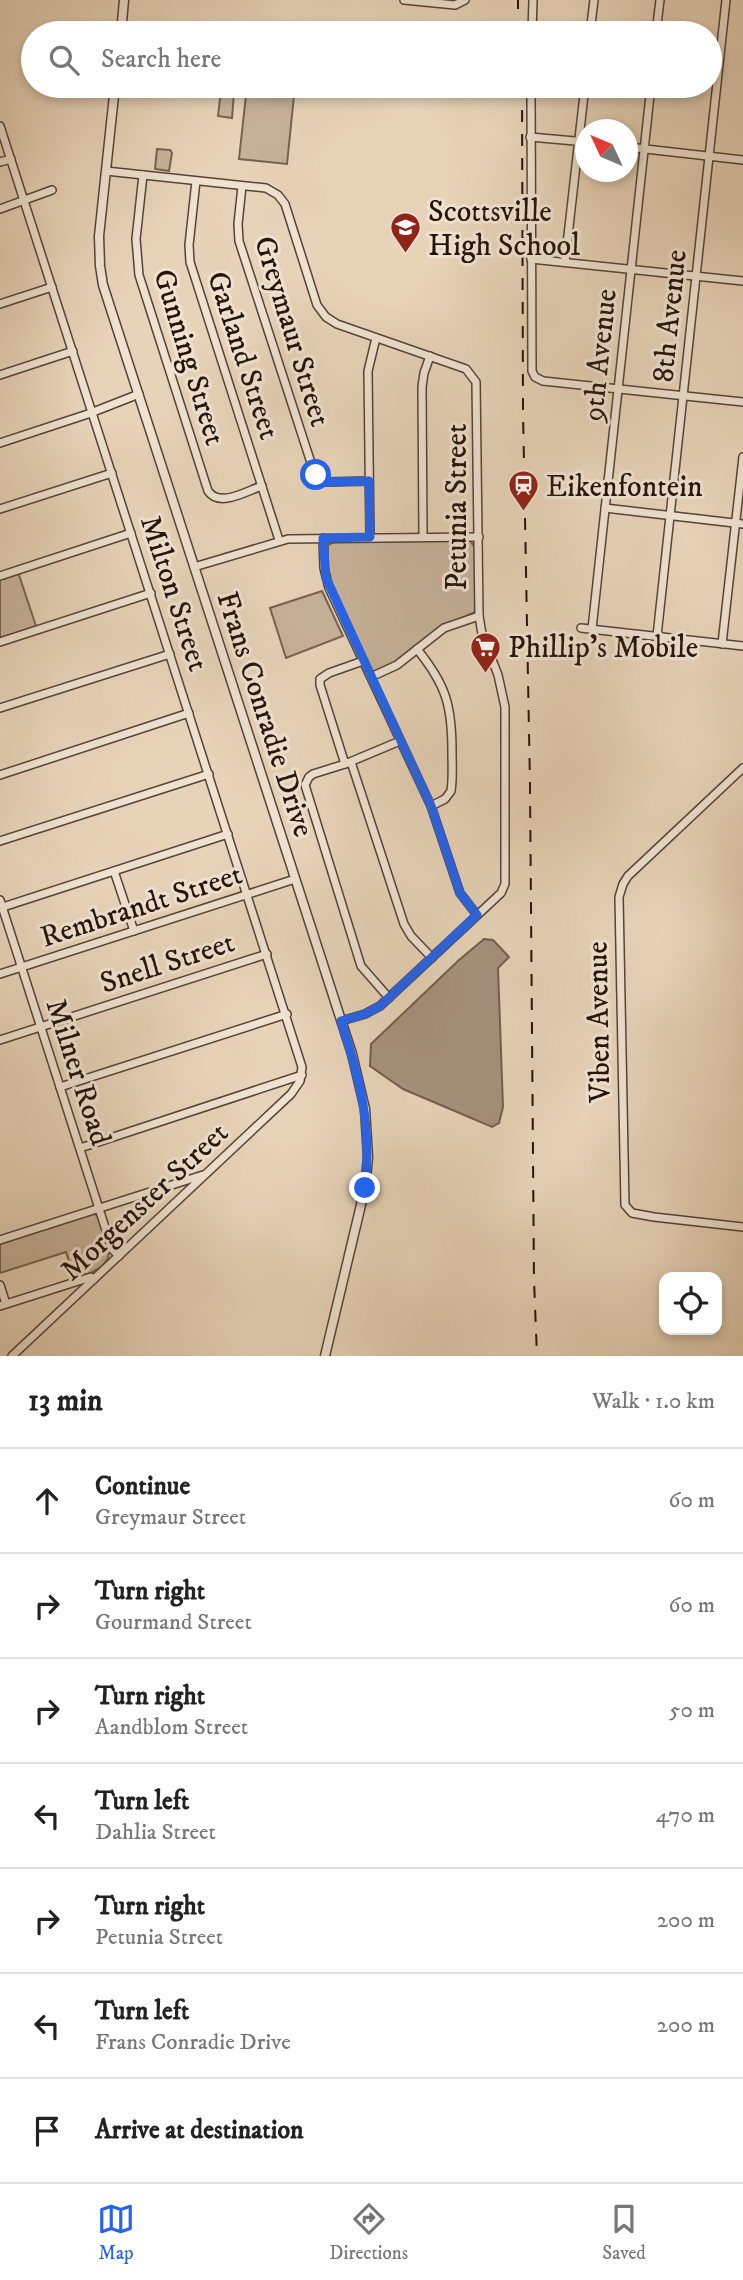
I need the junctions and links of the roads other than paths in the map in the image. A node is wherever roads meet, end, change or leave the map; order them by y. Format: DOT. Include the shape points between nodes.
graph roads {
  1 [pos="124,0"];
  2 [pos="404,0"];
  3 [pos="533,0"];
  4 [pos="594,0"];
  5 [pos="660,0"];
  6 [pos="726,0"];
  7 [pos="464,1"];
  8 [pos="122,21"];
  9 [pos="532,21"];
  10 [pos="591,21"];
  11 [pos="657,21"];
  12 [pos="722,39"];
  13 [pos="114,98"];
  14 [pos="531,98"];
  15 [pos="584,98"];
  16 [pos="650,98"];
  17 [pos="716,98"];
  18 [pos="583,119"];
  19 [pos="0,126"];
  20 [pos="530,136"];
  21 [pos="575,141"];
  22 [pos="638,148"];
  23 [pos="644,149"];
  24 [pos="710,156"];
  25 [pos="10,159"];
  26 [pos="743,159"];
  27 [pos="0,162"];
  28 [pos="106,171"];
  29 [pos="144,176"];
  30 [pos="195,181"];
  31 [pos="576,182"];
  32 [pos="242,186"];
  33 [pos="51,191"];
  34 [pos="24,201"];
  35 [pos="0,209"];
  36 [pos="531,258"];
  37 [pos="565,262"];
  38 [pos="631,269"];
  39 [pos="697,276"];
  40 [pos="743,281"];
  41 [pos="52,287"];
  42 [pos="0,304"];
  43 [pos="376,338"];
  44 [pos="73,351"];
  45 [pos="430,356"];
  46 [pos="0,375"];
  47 [pos="618,389"];
  48 [pos="139,394"];
  49 [pos="684,396"];
  50 [pos="743,402"];
  51 [pos="92,412"];
  52 [pos="0,443"];
  53 [pos="743,457"];
  54 [pos="112,473"];
  55 [pos="369,481"];
  56 [pos="262,486"];
  57 [pos="605,508"];
  58 [pos="0,509"];
  59 [pos="670,515"];
  60 [pos="739,524"];
  61 [pos="131,533"];
  62 [pos="370,537"];
  63 [pos="423,537"];
  64 [pos="479,537"];
  65 [pos="323,538"];
  66 [pos="279,540"];
  67 [pos="194,567"];
  68 [pos="0,576"];
  69 [pos="151,593"];
  70 [pos="480,616"];
  71 [pos="581,628"];
  72 [pos="592,629"];
  73 [pos="657,636"];
  74 [pos="0,642"];
  75 [pos="722,644"];
  76 [pos="743,646"];
  77 [pos="416,649"];
  78 [pos="170,654"];
  79 [pos="363,661"];
  80 [pos="371,677"];
  81 [pos="0,708"];
  82 [pos="190,713"];
  83 [pos="400,741"];
  84 [pos="348,763"];
  85 [pos="743,768"];
  86 [pos="209,774"];
  87 [pos="0,775"];
  88 [pos="431,806"];
  89 [pos="228,834"];
  90 [pos="0,841"];
  91 [pos="114,871"];
  92 [pos="295,878"];
  93 [pos="248,894"];
  94 [pos="1,905"];
  95 [pos="477,915"];
  96 [pos="134,931"];
  97 [pos="267,954"];
  98 [pos="432,958"];
  99 [pos="21,967"];
  100 [pos="0,974"];
  101 [pos="389,998"];
  102 [pos="286,1014"];
  103 [pos="341,1021"];
  104 [pos="41,1027"];
  105 [pos="0,1040"];
  106 [pos="302,1075"];
  107 [pos="60,1087"];
  108 [pos="80,1148"];
  109 [pos="206,1174"];
  110 [pos="99,1208"];
  111 [pos="743,1227"];
  112 [pos="0,1240"];
  113 [pos="119,1256"];
  114 [pos="93,1280"];
  115 [pos="0,1285"];
  116 [pos="3,1305"];
  117 [pos="12,1356"];
  118 [pos="325,1356"];
  1 -- 8 [label="street"];
  2 -- 7 [label="street" via="455,5"];
  3 -- 9 [label="street"];
  4 -- 10 [label="street"];
  5 -- 11 [label="street"];
  6 -- 12 [label="street, 8th Avenue"];
  13 -- 28 [label="street, Frans Conradie Drive"];
  14 -- 20 [label="street"];
  15 -- 18 [label="street"];
  16 -- 23 [label="street, 9th Avenue"];
  17 -- 24 [label="street, 8th Avenue"];
  19 -- 25 [label="street, Milton Street"];
  20 -- 21 [label="street"];
  20 -- 36 [label="street"];
  22 -- 23 [label="street"];
  23 -- 24 [label="street"];
  23 -- 38 [label="street, 9th Avenue"];
  24 -- 26 [label="street"];
  24 -- 39 [label="street, 8th Avenue"];
  25 -- 27 [label="street"];
  25 -- 34 [label="street, Milton Street"];
  28 -- 29 [label="street, Petunia Street"];
  28 -- 48 [label="street, Frans Conradie Drive" via="100,266"];
  29 -- 30 [label="street, Petunia Street"];
  29 -- 56 [label="street, Gunning Street" via="136,239 139,275 208,491 221,499"];
  30 -- 32 [label="street, Petunia Street"];
  30 -- 56 [label="street, Garland Street" via="190,262"];
  31 -- 37 [label="street"];
  32 -- 43 [label="street, Petunia Street" via="270,190 284,201 317,305 326,317"];
  32 -- 55 [label="street, Greymaur Street" via="239,240 314,472 326,482"];
  33 -- 34 [label="street"];
  34 -- 35 [label="street"];
  34 -- 41 [label="street, Milton Street"];
  36 -- 37 [label="street"];
  36 -- 47 [label="street" via="535,377"];
  37 -- 38 [label="street"];
  38 -- 39 [label="street"];
  38 -- 47 [label="street, 9th Avenue"];
  39 -- 40 [label="street"];
  39 -- 49 [label="street, 8th Avenue"];
  41 -- 42 [label="street"];
  41 -- 44 [label="street, Milton Street"];
  43 -- 45 [label="street, Petunia Street"];
  43 -- 55 [label="street" via="368,371"];
  44 -- 46 [label="street"];
  44 -- 51 [label="street, Milton Street"];
  45 -- 63 [label="street" via="422,382"];
  45 -- 64 [label="street, Petunia Street" via="466,369 477,382"];
  47 -- 49 [label="street"];
  47 -- 57 [label="street, 9th Avenue"];
  48 -- 51 [label="street"];
  48 -- 67 [label="street, Frans Conradie Drive"];
  49 -- 50 [label="street"];
  49 -- 59 [label="street, 8th Avenue"];
  51 -- 52 [label="street"];
  51 -- 54 [label="street, Milton Street"];
  53 -- 60 [label="street"];
  54 -- 58 [label="street"];
  54 -- 61 [label="street, Milton Street"];
  55 -- 62 [label="street"];
  56 -- 66 [label="street, Garland Street"];
  57 -- 59 [label="street"];
  57 -- 72 [label="street, 9th Avenue"];
  59 -- 60 [label="street"];
  59 -- 73 [label="street, 8th Avenue"];
  60 -- 75 [label="street"];
  61 -- 68 [label="street"];
  61 -- 69 [label="street, Milton Street"];
  62 -- 63 [label="street"];
  62 -- 65 [label="street"];
  63 -- 64 [label="street"];
  64 -- 70 [label="street, Petunia Street"];
  65 -- 66 [label="street"];
  65 -- 79 [label="street" via="326,578"];
  66 -- 67 [label="street"];
  67 -- 92 [label="street, Frans Conradie Drive"];
  69 -- 74 [label="street"];
  69 -- 78 [label="street, Milton Street"];
  70 -- 77 [label="street" via="444,628"];
  70 -- 95 [label="street, Petunia Street" via="505,707 506,873 501,893"];
  71 -- 72 [label="street"];
  72 -- 73 [label="street"];
  73 -- 75 [label="street"];
  75 -- 76 [label="street"];
  77 -- 80 [label="street" via="397,665"];
  77 -- 88 [label="street" via="438,677 452,726 451,791"];
  78 -- 81 [label="street"];
  78 -- 82 [label="street, Milton Street"];
  79 -- 80 [label="street"];
  79 -- 84 [label="street" via="320,679"];
  80 -- 83 [label="street"];
  82 -- 86 [label="street, Milton Street"];
  82 -- 87 [label="street"];
  83 -- 84 [label="street"];
  83 -- 88 [label="street"];
  84 -- 98 [label="street" via="404,924"];
  84 -- 101 [label="street" via="309,777 304,790 361,966"];
  85 -- 111 [label="street, Viben Avenue" via="631,873 619,897 625,1205 632,1213"];
  86 -- 89 [label="street, Milton Street"];
  86 -- 90 [label="street"];
  88 -- 95 [label="street" via="460,893"];
  89 -- 91 [label="street"];
  89 -- 93 [label="street, Milton Street"];
  91 -- 94 [label="street"];
  91 -- 96 [label="street"];
  92 -- 93 [label="street, Rembrandt Street"];
  92 -- 103 [label="street, Frans Conradie Drive"];
  93 -- 96 [label="street, Rembrandt Street"];
  93 -- 97 [label="street, Milton Street"];
  94 -- 99 [label="street, Milner Road"];
  95 -- 98 [label="street, Petunia Street"];
  96 -- 99 [label="street, Rembrandt Street"];
  97 -- 102 [label="street, Milton Street"];
  97 -- 104 [label="street, Snell Street"];
  98 -- 101 [label="street, Petunia Street"];
  99 -- 100 [label="street, Rembrandt Street"];
  99 -- 104 [label="street, Milner Road"];
  101 -- 103 [label="street, Petunia Street" via="375,1009"];
  102 -- 106 [label="street, Milton Street"];
  102 -- 107 [label="street"];
  103 -- 118 [label="street, Frans Conradie Drive" via="360,1082 368,1157 365,1188"];
  104 -- 105 [label="street, Snell Street"];
  104 -- 107 [label="street, Milner Road"];
  106 -- 108 [label="street"];
  106 -- 109 [label="street, Morgenster Street" via="291,1094"];
  107 -- 108 [label="street, Milner Road"];
  108 -- 110 [label="street, Milner Road"];
  109 -- 110 [label="street"];
  109 -- 113 [label="street, Morgenster Street"];
  110 -- 112 [label="street"];
  110 -- 113 [label="street, Milner Road" via="112,1249"];
  113 -- 114 [label="street, Morgenster Street"];
  114 -- 116 [label="street"];
  114 -- 117 [label="street, Morgenster Street"];
  115 -- 116 [label="street"];
}
